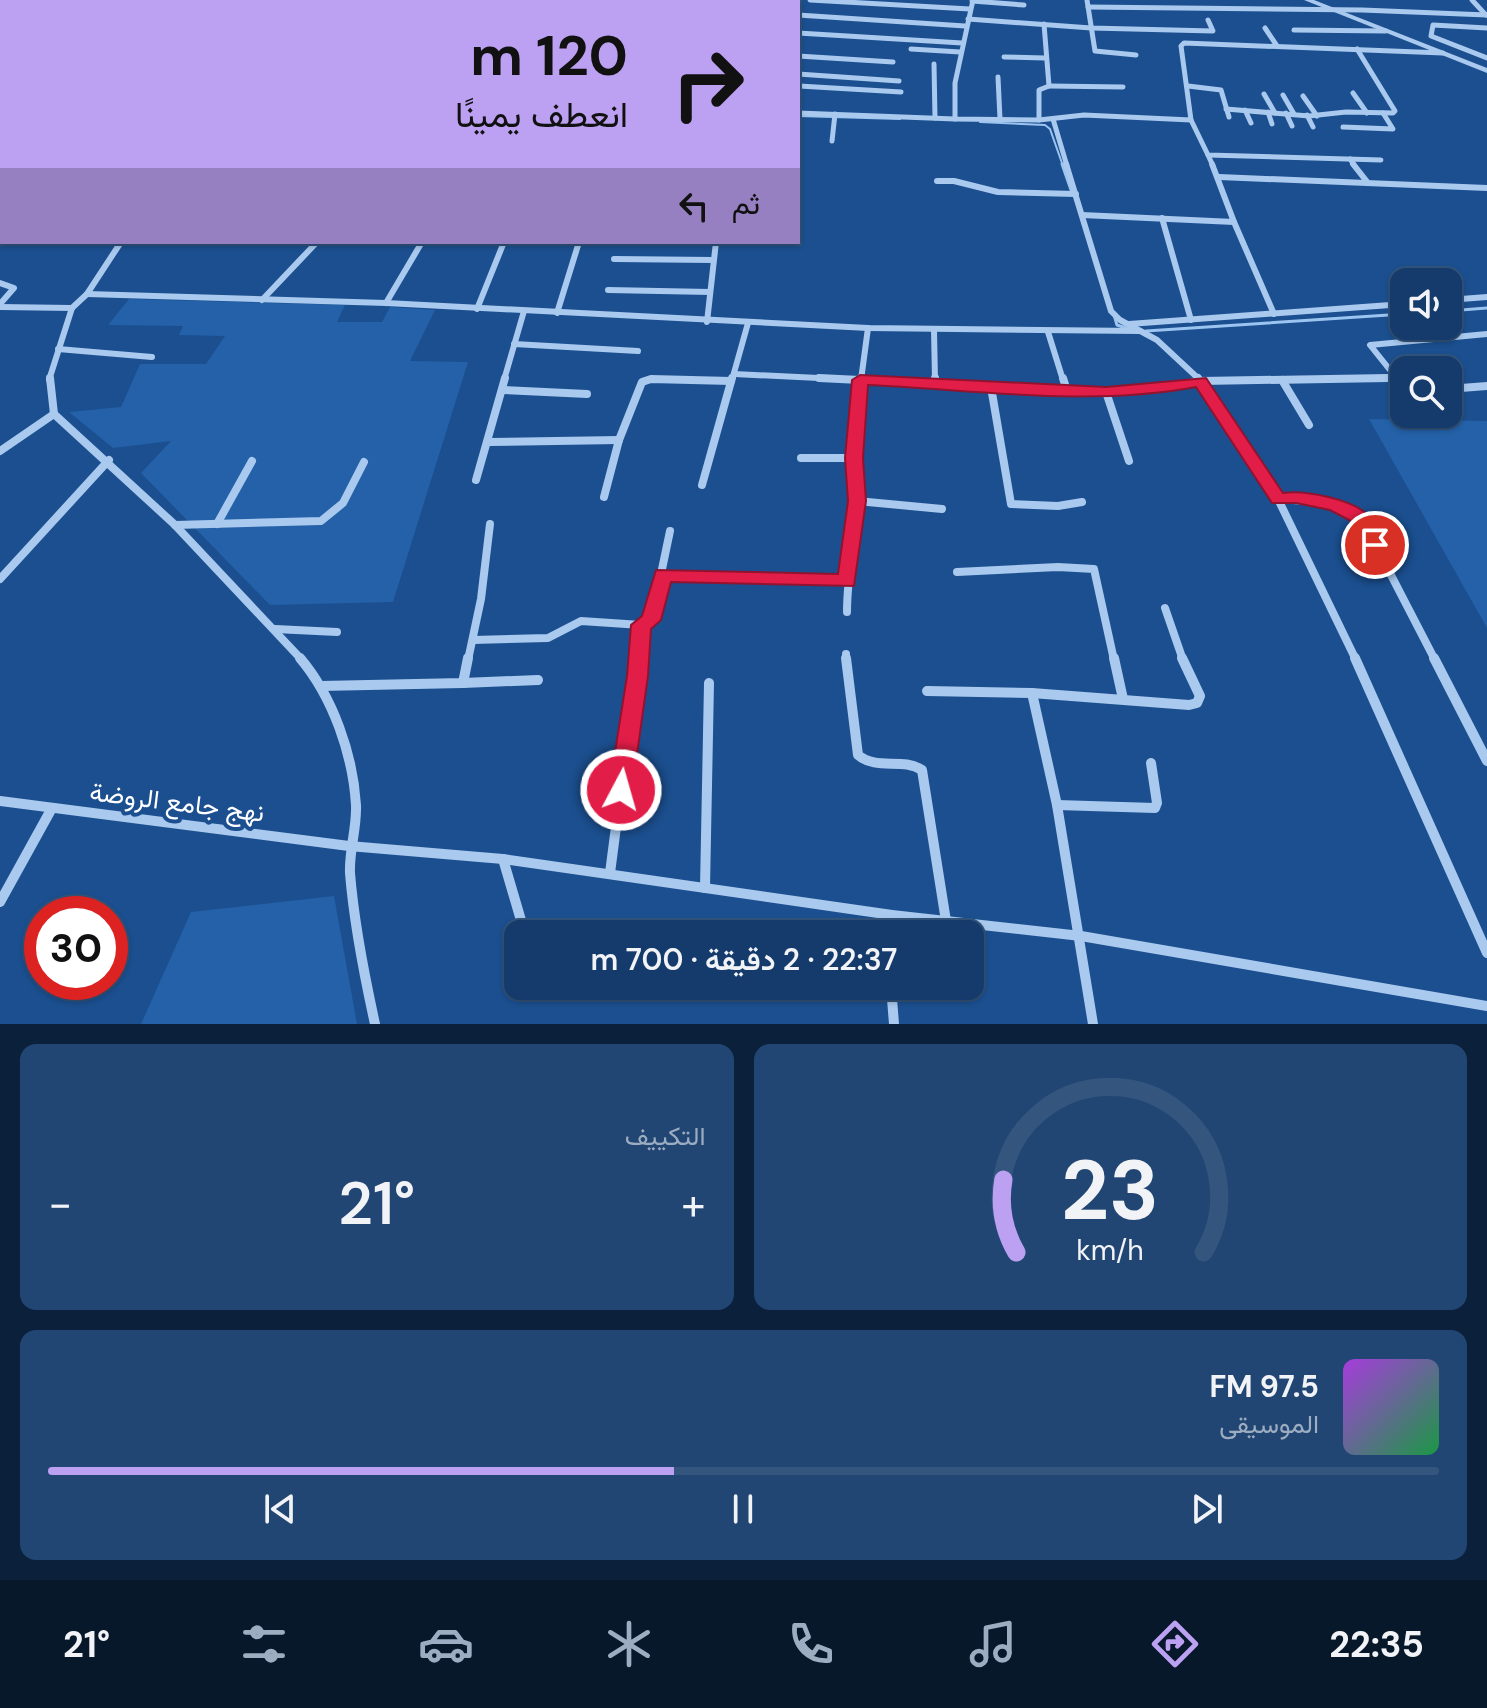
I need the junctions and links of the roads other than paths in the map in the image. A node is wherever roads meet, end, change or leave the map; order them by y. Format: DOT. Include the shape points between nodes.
graph roads {
  1 [pos="810,0"];
  2 [pos="1142,0"];
  3 [pos="1308,0"];
  4 [pos="1472,0"];
  5 [pos="972,1"];
  6 [pos="1240,1"];
  7 [pos="1024,2"];
  8 [pos="1088,3"];
  9 [pos="1144,8"];
  10 [pos="970,9"];
  11 [pos="1249,10"];
  12 [pos="1336,11"];
  13 [pos="800,15"];
  14 [pos="1486,15"];
  15 [pos="968,19"];
  16 [pos="1208,20"];
  17 [pos="1024,23"];
  18 [pos="1044,24"];
  19 [pos="965,26"];
  20 [pos="1091,28"];
  21 [pos="1265,28"];
  22 [pos="1487,28"];
  23 [pos="1294,30"];
  24 [pos="1386,31"];
  25 [pos="800,33"];
  26 [pos="962,43"];
  27 [pos="1277,46"];
  28 [pos="911,49"];
  29 [pos="1357,49"];
  30 [pos="960,52"];
  31 [pos="1443,53"];
  32 [pos="1136,55"];
  33 [pos="800,56"];
  34 [pos="1004,57"];
  35 [pos="1045,58"];
  36 [pos="1487,58"];
  37 [pos="893,62"];
  38 [pos="934,64"];
  39 [pos="1484,69"];
  40 [pos="801,74"];
  41 [pos="998,77"];
  42 [pos="899,81"];
  43 [pos="1049,86"];
  44 [pos="1188,86"];
  45 [pos="800,87"];
  46 [pos="1123,87"];
  47 [pos="901,92"];
  48 [pos="1353,93"];
  49 [pos="1264,94"];
  50 [pos="1283,95"];
  51 [pos="1303,96"];
  52 [pos="1226,109"];
  53 [pos="1245,110"];
  54 [pos="1271,112"];
  55 [pos="800,113"];
  56 [pos="1286,113"];
  57 [pos="1367,113"];
  58 [pos="1383,113"];
  59 [pos="835,114"];
  60 [pos="1294,114"];
  61 [pos="1307,115"];
  62 [pos="1317,116"];
  63 [pos="1229,117"];
  64 [pos="935,118"];
  65 [pos="955,119"];
  66 [pos="1000,119"];
  67 [pos="1053,119"];
  68 [pos="1039,120"];
  69 [pos="1191,120"];
  70 [pos="1251,123"];
  71 [pos="1272,124"];
  72 [pos="1292,126"];
  73 [pos="1313,127"];
  74 [pos="1343,127"];
  75 [pos="832,141"];
  76 [pos="1208,155"];
  77 [pos="1350,159"];
  78 [pos="1381,160"];
  79 [pos="1219,177"];
  80 [pos="937,181"];
  81 [pos="1368,183"];
  82 [pos="1487,188"];
  83 [pos="1076,194"];
  84 [pos="1082,215"];
  85 [pos="1162,218"];
  86 [pos="1234,222"];
  87 [pos="120,244"];
  88 [pos="315,244"];
  89 [pos="421,244"];
  90 [pos="503,244"];
  91 [pos="578,244"];
  92 [pos="716,244"];
  93 [pos="614,259"];
  94 [pos="713,260"];
  95 [pos="0,283"];
  96 [pos="608,290"];
  97 [pos="710,292"];
  98 [pos="87,294"];
  99 [pos="1487,297"];
  100 [pos="1462,299"];
  101 [pos="262,300"];
  102 [pos="386,303"];
  103 [pos="0,305"];
  104 [pos="1390,305"];
  105 [pos="72,308"];
  106 [pos="477,309"];
  107 [pos="524,311"];
  108 [pos="557,313"];
  109 [pos="1274,314"];
  110 [pos="1191,320"];
  111 [pos="707,322"];
  112 [pos="748,323"];
  113 [pos="1128,325"];
  114 [pos="868,328"];
  115 [pos="934,330"];
  116 [pos="1140,331"];
  117 [pos="1048,332"];
  118 [pos="1487,334"];
  119 [pos="514,344"];
  120 [pos="58,349"];
  121 [pos="638,351"];
  122 [pos="152,357"];
  123 [pos="1390,372"];
  124 [pos="732,378"];
  125 [pos="1390,378"];
  126 [pos="860,380"];
  127 [pos="1282,380"];
  128 [pos="1201,381"];
  129 [pos="935,384"];
  130 [pos="1487,386"];
  131 [pos="991,387"];
  132 [pos="1462,388"];
  133 [pos="503,390"];
  134 [pos="1067,391"];
  135 [pos="1106,392"];
  136 [pos="587,394"];
  137 [pos="54,414"];
  138 [pos="1309,425"];
  139 [pos="619,440"];
  140 [pos="489,442"];
  141 [pos="0,451"];
  142 [pos="801,458"];
  143 [pos="854,458"];
  144 [pos="109,460"];
  145 [pos="252,461"];
  146 [pos="1129,461"];
  147 [pos="364,462"];
  148 [pos="476,480"];
  149 [pos="702,485"];
  150 [pos="604,497"];
  151 [pos="1278,499"];
  152 [pos="857,501"];
  153 [pos="1082,502"];
  154 [pos="942,509"];
  155 [pos="217,524"];
  156 [pos="490,524"];
  157 [pos="175,525"];
  158 [pos="670,531"];
  159 [pos="957,572"];
  160 [pos="663,574"];
  161 [pos="0,579"];
  162 [pos="847,581"];
  163 [pos="1165,608"];
  164 [pos="847,612"];
  165 [pos="641,625"];
  166 [pos="275,629"];
  167 [pos="337,632"];
  168 [pos="473,640"];
  169 [pos="846,654"];
  170 [pos="538,680"];
  171 [pos="463,683"];
  172 [pos="709,683"];
  173 [pos="321,686"];
  174 [pos="927,691"];
  175 [pos="1032,693"];
  176 [pos="1123,699"];
  177 [pos="1487,761"];
  178 [pos="1151,763"];
  179 [pos="0,801"];
  180 [pos="1057,805"];
  181 [pos="52,808"];
  182 [pos="349,846"];
  183 [pos="503,859"];
  184 [pos="610,873"];
  185 [pos="705,888"];
  186 [pos="0,902"];
  187 [pos="892,915"];
  188 [pos="521,920"];
  189 [pos="892,920"];
  190 [pos="937,920"];
  191 [pos="946,920"];
  192 [pos="984,925"];
  193 [pos="1081,936"];
  194 [pos="1487,953"];
  195 [pos="892,1000"];
  196 [pos="1487,1006"];
  197 [pos="375,1024"];
  198 [pos="894,1024"];
  199 [pos="1093,1024"];
  1 -- 10 [label="street"];
  2 -- 9 [label="street"];
  3 -- 12 [label="street"];
  4 -- 14 [label="street"];
  5 -- 7 [label="street"];
  5 -- 10 [label="street"];
  6 -- 11 [label="street"];
  7 -- 17 [label="street"];
  8 -- 9 [label="street"];
  8 -- 20 [label="street"];
  9 -- 11 [label="street"];
  10 -- 15 [label="street"];
  11 -- 12 [label="street"];
  12 -- 14 [label="street"];
  12 -- 24 [label="street"];
  13 -- 19 [label="street"];
  15 -- 17 [label="street"];
  15 -- 19 [label="street"];
  16 -- 20 [label="street" via="1213,31"];
  17 -- 18 [label="street"];
  18 -- 20 [label="street"];
  18 -- 35 [label="street"];
  19 -- 26 [label="street"];
  20 -- 32 [label="street" via="1098,53"];
  21 -- 27 [label="street"];
  22 -- 36 [label="street" via="1433,25 1431,36"];
  23 -- 24 [label="street"];
  24 -- 31 [label="street"];
  25 -- 26 [label="street"];
  26 -- 30 [label="street"];
  27 -- 29 [label="street"];
  27 -- 44 [label="street" via="1184,43"];
  28 -- 30 [label="street"];
  29 -- 31 [label="street"];
  29 -- 58 [label="street" via="1395,111"];
  30 -- 65 [label="street"];
  31 -- 39 [label="street"];
  33 -- 37 [label="street"];
  34 -- 35 [label="street"];
  35 -- 43 [label="street"];
  38 -- 64 [label="street"];
  40 -- 42 [label="street"];
  41 -- 66 [label="street"];
  43 -- 46 [label="street"];
  43 -- 68 [label="street" via="1039,90"];
  44 -- 52 [label="street" via="1221,90"];
  44 -- 69 [label="street"];
  45 -- 47 [label="street"];
  48 -- 57 [label="street"];
  49 -- 54 [label="street"];
  50 -- 60 [label="street"];
  51 -- 62 [label="street"];
  52 -- 53 [label="street"];
  52 -- 63 [label="street"];
  53 -- 54 [label="street"];
  53 -- 70 [label="street"];
  54 -- 56 [label="street"];
  54 -- 71 [label="street"];
  55 -- 59 [label="street"];
  56 -- 60 [label="street"];
  56 -- 72 [label="street"];
  57 -- 58 [label="street"];
  57 -- 62 [label="street"];
  58 -- 74 [label="street" via="1393,129"];
  59 -- 64 [label="street"];
  59 -- 75 [label="street"];
  60 -- 61 [label="street"];
  61 -- 62 [label="street"];
  61 -- 73 [label="street"];
  64 -- 65 [label="street"];
  65 -- 66 [label="street"];
  66 -- 68 [label="street"];
  67 -- 68 [label="street"];
  67 -- 69 [label="street" via="1084,115"];
  67 -- 83 [label="street"];
  69 -- 76 [label="street"];
  76 -- 77 [label="street"];
  76 -- 79 [label="street"];
  77 -- 78 [label="street"];
  77 -- 81 [label="street"];
  79 -- 81 [label="street"];
  79 -- 86 [label="street"];
  80 -- 83 [label="street" via="998,192"];
  81 -- 82 [label="street"];
  83 -- 84 [label="street"];
  84 -- 85 [label="street"];
  84 -- 113 [label="street" via="1111,311"];
  85 -- 86 [label="street"];
  85 -- 110 [label="street"];
  86 -- 109 [label="street"];
  87 -- 98 [label="street"];
  88 -- 101 [label="street"];
  89 -- 102 [label="street"];
  90 -- 106 [label="street"];
  91 -- 108 [label="street"];
  92 -- 94 [label="street"];
  93 -- 94 [label="street"];
  94 -- 97 [label="street"];
  95 -- 103 [label="street" via="14,288"];
  96 -- 97 [label="street"];
  97 -- 111 [label="street"];
  98 -- 101 [label="street"];
  98 -- 105 [label="street"];
  99 -- 100 [label="street"];
  101 -- 102 [label="street"];
  102 -- 106 [label="street"];
  103 -- 105 [label="street"];
  104 -- 109 [label="street"];
  105 -- 120 [label="street"];
  106 -- 107 [label="street"];
  107 -- 108 [label="street"];
  107 -- 119 [label="street"];
  108 -- 111 [label="street"];
  109 -- 110 [label="street"];
  110 -- 113 [label="street"];
  111 -- 112 [label="street"];
  112 -- 114 [label="street"];
  112 -- 124 [label="street"];
  113 -- 116 [label="street"];
  114 -- 115 [label="street"];
  114 -- 126 [label="street"];
  115 -- 117 [label="street"];
  115 -- 129 [label="street"];
  116 -- 117 [label="street"];
  116 -- 128 [label="street"];
  117 -- 134 [label="street"];
  118 -- 123 [label="street" via="1370,345"];
  119 -- 121 [label="street"];
  119 -- 133 [label="street"];
  120 -- 122 [label="street"];
  120 -- 137 [label="street" via="49,381"];
  124 -- 126 [label="street"];
  124 -- 139 [label="street" via="645,380"];
  124 -- 149 [label="street"];
  125 -- 127 [label="street"];
  126 -- 129 [label="street"];
  126 -- 143 [label="street"];
  127 -- 128 [label="street"];
  127 -- 138 [label="street"];
  128 -- 135 [label="street"];
  128 -- 151 [label="street"];
  129 -- 131 [label="street"];
  130 -- 132 [label="street"];
  131 -- 134 [label="street"];
  131 -- 153 [label="street" via="1011,504"];
  133 -- 136 [label="street"];
  133 -- 140 [label="street"];
  134 -- 135 [label="street"];
  135 -- 146 [label="street"];
  137 -- 141 [label="street"];
  137 -- 144 [label="street"];
  139 -- 140 [label="street"];
  139 -- 150 [label="street"];
  140 -- 148 [label="street"];
  142 -- 143 [label="street"];
  143 -- 152 [label="street"];
  144 -- 157 [label="street"];
  144 -- 161 [label="street"];
  145 -- 155 [label="street"];
  147 -- 155 [label="street" via="343,503 321,521"];
  151 -- 177 [label="street" via="1313,499 1362,519"];
  151 -- 194 [label="street" via="1341,626"];
  152 -- 154 [label="street"];
  152 -- 162 [label="street"];
  155 -- 157 [label="street"];
  156 -- 168 [label="street"];
  157 -- 166 [label="street"];
  158 -- 160 [label="street"];
  159 -- 176 [label="street" via="1094,569"];
  160 -- 162 [label="street"];
  160 -- 165 [label="street" via="651,620"];
  162 -- 164 [label="street"];
  163 -- 176 [label="street" via="1200,696 1197,703"];
  165 -- 168 [label="street" via="581,621 548,638"];
  165 -- 184 [label="street"];
  166 -- 167 [label="street"];
  166 -- 173 [label="street"];
  168 -- 171 [label="street"];
  169 -- 191 [label="street" via="858,755 869,764 914,764 922,770"];
  170 -- 171 [label="street"];
  171 -- 173 [label="street"];
  172 -- 185 [label="street"];
  173 -- 182 [label="street" via="356,802"];
  174 -- 175 [label="street"];
  175 -- 176 [label="street"];
  175 -- 180 [label="street"];
  178 -- 180 [label="street" via="1155,808"];
  179 -- 181 [label="street, نهج جامع الروضة"];
  180 -- 193 [label="street"];
  181 -- 182 [label="street, نهج جامع الروضة"];
  181 -- 186 [label="street"];
  182 -- 183 [label="street, نهج جامع الروضة"];
  182 -- 197 [label="street" via="352,909"];
  183 -- 184 [label="street, نهج جامع الروضة"];
  183 -- 188 [label="street"];
  184 -- 185 [label="street, نهج جامع الروضة"];
  185 -- 187 [label="street, نهج جامع الروضة"];
  187 -- 189 [label="street"];
  187 -- 190 [label="street, نهج جامع الروضة"];
  192 -- 193 [label="street, نهج جامع الروضة"];
  193 -- 196 [label="street, نهج جامع الروضة"];
  193 -- 199 [label="street"];
  195 -- 198 [label="street"];
}
